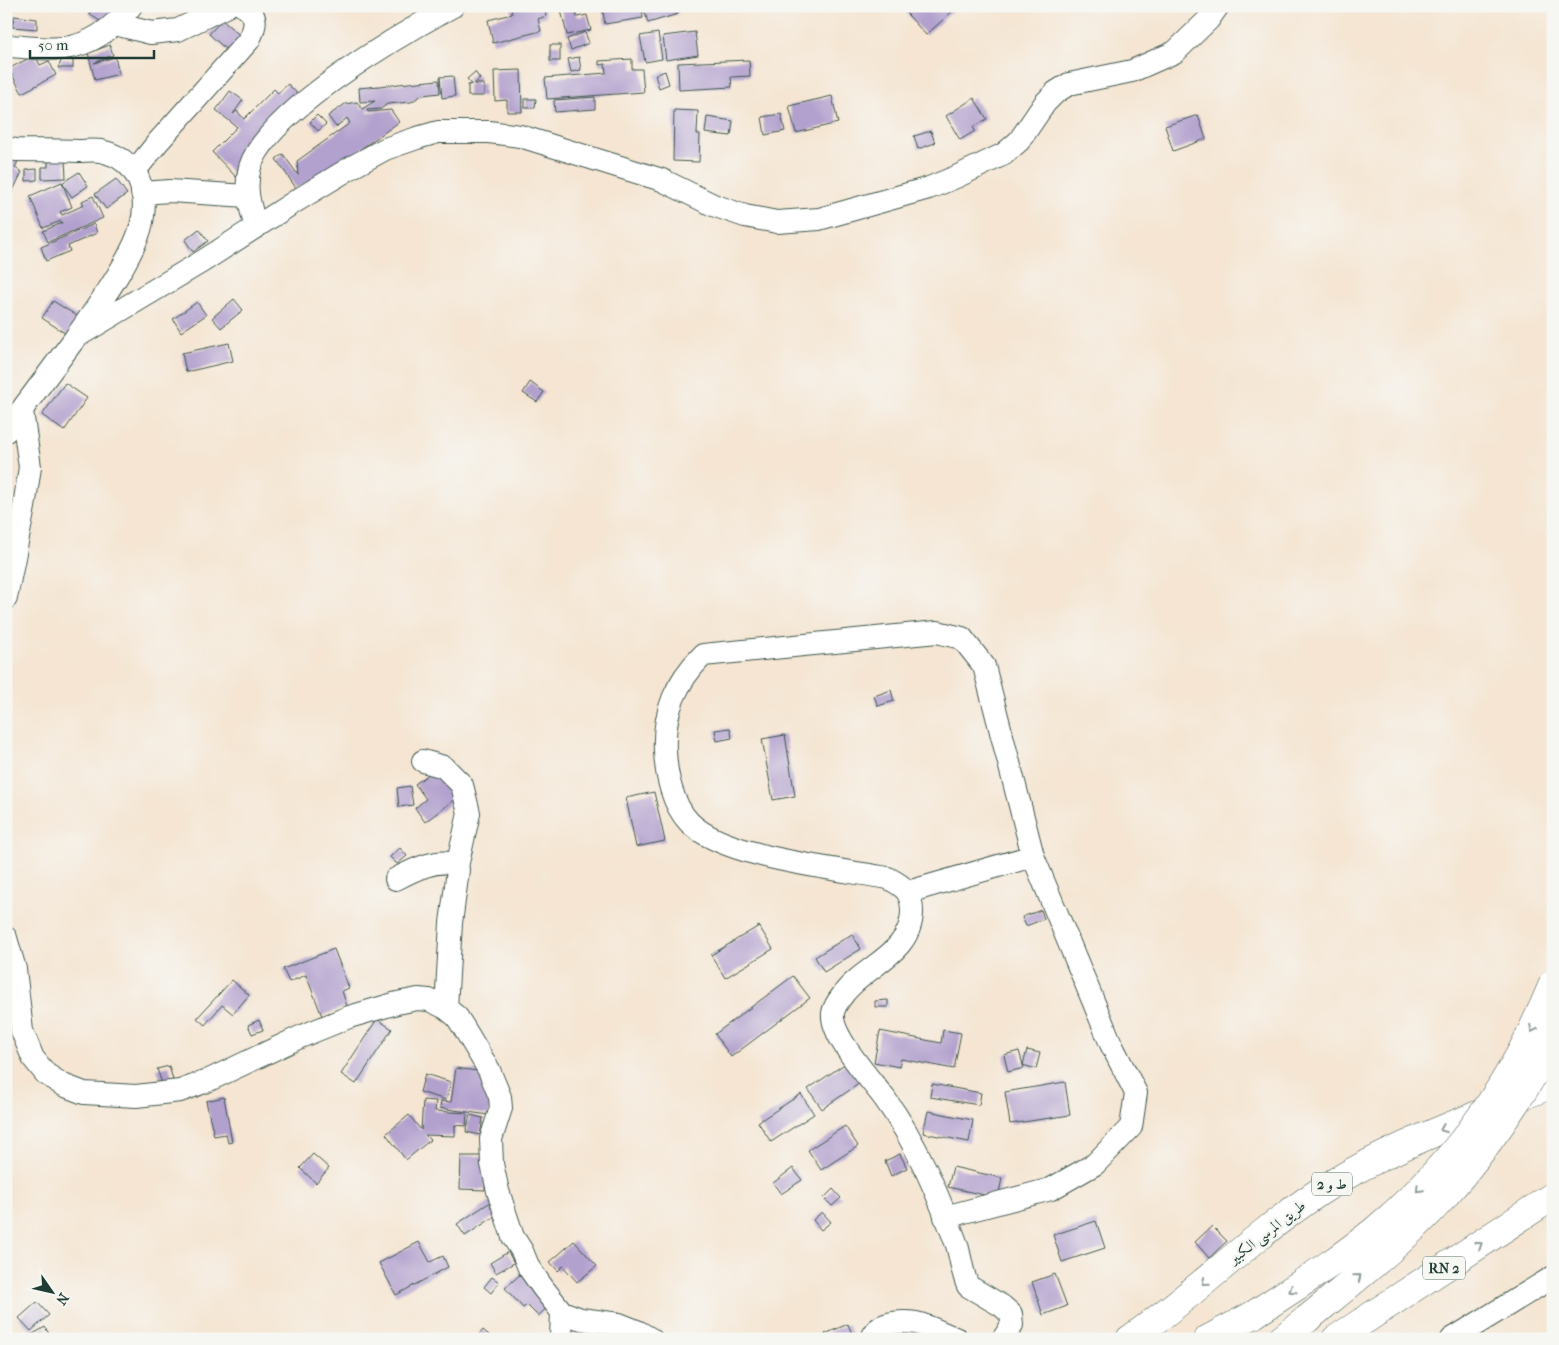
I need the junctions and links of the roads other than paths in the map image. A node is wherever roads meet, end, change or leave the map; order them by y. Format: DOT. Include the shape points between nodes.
graph roads {
  1 [pos="131,6"];
  2 [pos="227,6"];
  3 [pos="243,6"];
  4 [pos="453,6"];
  5 [pos="1212,10"];
  6 [pos="115,24"];
  7 [pos="6,45"];
  8 [pos="6,148"];
  9 [pos="134,172"];
  10 [pos="142,193"];
  11 [pos="247,196"];
  12 [pos="256,227"];
  13 [pos="76,337"];
  14 [pos="22,411"];
  15 [pos="6,431"];
  16 [pos="6,598"];
  17 [pos="423,761"];
  18 [pos="1033,856"];
  19 [pos="457,868"];
  20 [pos="396,879"];
  21 [pos="908,892"];
  22 [pos="6,938"];
  23 [pos="1553,984"];
  24 [pos="446,1008"];
  25 [pos="1553,1040"];
  26 [pos="1553,1084"];
  27 [pos="1553,1196"];
  28 [pos="945,1217"];
  29 [pos="1553,1277"];
  30 [pos="562,1312"];
  31 [pos="1135,1336"];
  32 [pos="561,1339"];
  33 [pos="651,1339"];
  34 [pos="872,1339"];
  35 [pos="957,1339"];
  36 [pos="1003,1339"];
  37 [pos="1208,1339"];
  38 [pos="1282,1339"];
  39 [pos="1336,1339"];
  40 [pos="1452,1339"];
  1 -- 6 [label="street"];
  2 -- 6 [label="street" via="178,30 151,33"];
  3 -- 9 [label="street" via="256,19 249,40"];
  4 -- 11 [label="street" via="373,52 296,110 262,143 250,169"];
  5 -- 12 [label="street" via="1175,52 1132,71 1069,84 1056,92 1019,141 1004,154 929,188 819,219 777,222 745,216 713,205 662,180 520,136 438,132 385,149"];
  6 -- 7 [label="street" via="83,43 64,48"];
  8 -- 9 [label="street" via="100,151 126,162"];
  9 -- 10 [label="street" via="139,177"];
  10 -- 11 [label="street" via="170,191"];
  10 -- 13 [label="street" via="143,218 135,243"];
  11 -- 12 [label="street"];
  12 -- 13 [label="street"];
  13 -- 14 [label="street"];
  14 -- 15 [label="street"];
  14 -- 16 [label="street" via="30,468"];
  17 -- 19 [label="street" via="444,767 462,785 469,813"];
  18 -- 21 [label="street"];
  18 -- 21 [label="street" via="984,666 962,638 937,632 703,655 689,669 675,693 664,733 665,764 672,792 688,821 727,844 775,859 888,878 903,885"];
  18 -- 28 [label="street" via="1111,1044 1136,1093 1131,1127 1095,1164 1051,1188"];
  19 -- 20 [label="street" via="446,863 429,864"];
  19 -- 24 [label="street"];
  21 -- 28 [label="street" via="912,902 908,932 897,948 848,987 833,1013 841,1040 886,1100 914,1145"];
  22 -- 24 [label="street" via="15,969 22,1031 33,1058 46,1074 62,1085 84,1093 136,1096 180,1091 300,1037 368,1011 418,999"];
  23 -- 37 [label="main road, one-way, bridge" via="1502,1085 1460,1144 1406,1202 1360,1242 1304,1282"];
  24 -- 30 [label="street" via="464,1028 489,1070 500,1097 501,1108 492,1138 492,1164 513,1237 542,1288"];
  38 -- 25 [label="main road, one-way, bridge" via="1374,1264 1441,1200 1493,1135 1536,1072"];
  26 -- 31 [label="main road, طريق المرسى الكبير / ط و 2, one-way" via="1427,1135 1335,1182 1267,1230"];
  39 -- 27 [label="main road, RN 2, one-way"];
  28 -- 36 [label="street" via="958,1248 968,1286 1011,1314 1012,1325"];
  29 -- 40 [label="street"];
  30 -- 32 [label="street"];
  30 -- 33 [label="street" via="581,1319 620,1324"];
  34 -- 35 [label="street" via="879,1328 904,1322 917,1323"];
}
